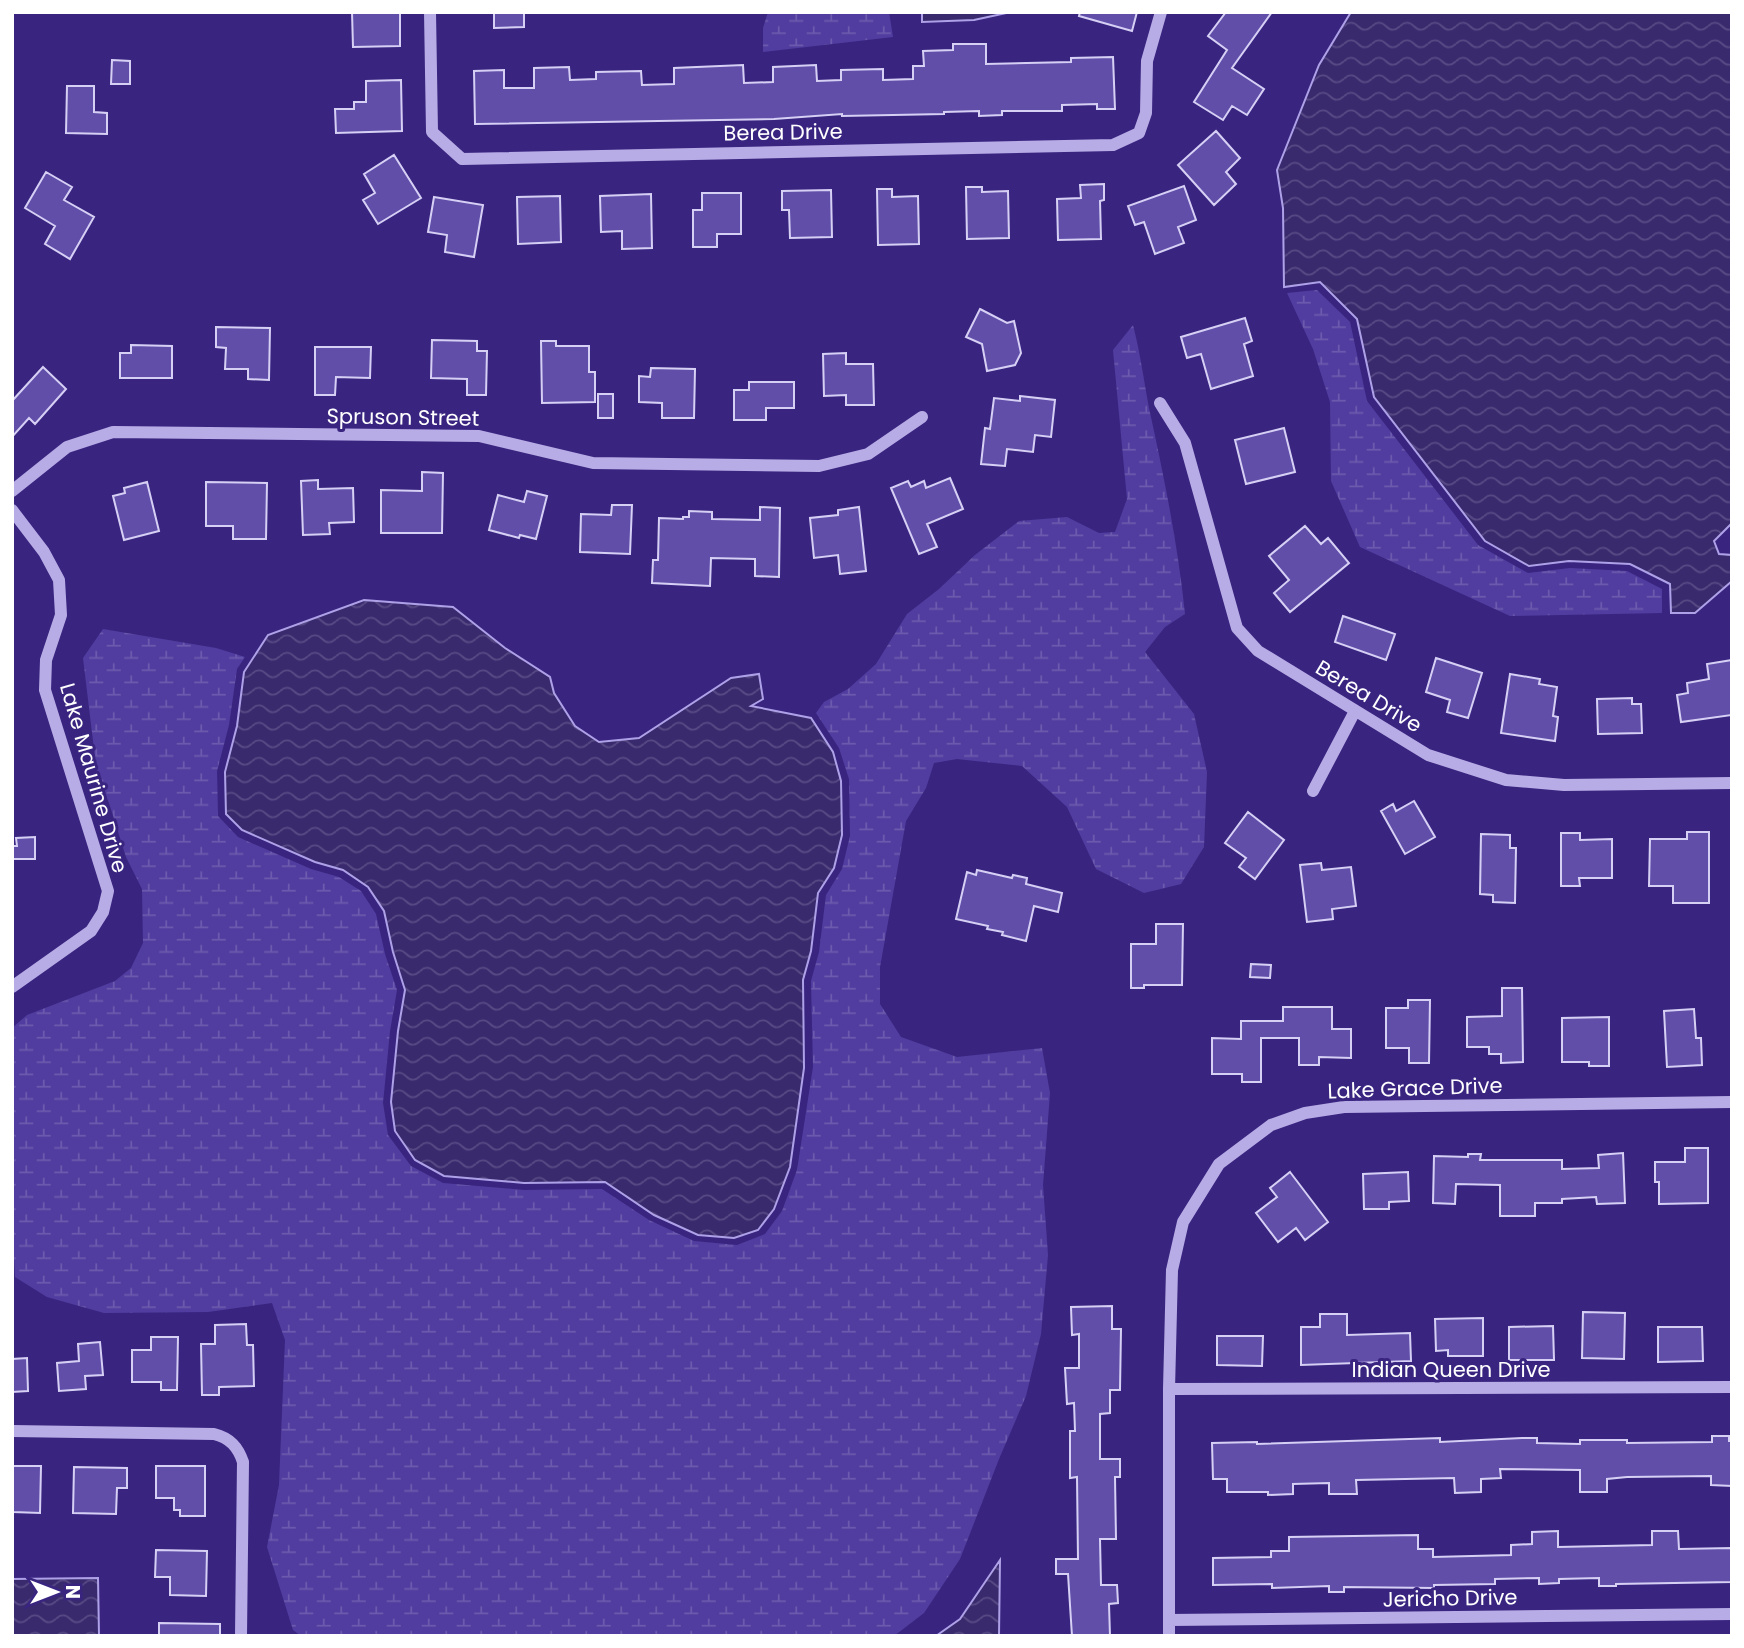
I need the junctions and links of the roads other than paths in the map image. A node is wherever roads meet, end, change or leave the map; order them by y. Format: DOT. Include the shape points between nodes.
graph roads {
  1 [pos="430,12"];
  2 [pos="1161,12"];
  3 [pos="1160,403"];
  4 [pos="922,417"];
  5 [pos="12,491"];
  6 [pos="12,510"];
  7 [pos="1355,711"];
  8 [pos="1732,783"];
  9 [pos="1313,791"];
  10 [pos="12,987"];
  11 [pos="1732,1102"];
  12 [pos="1732,1387"];
  13 [pos="1169,1389"];
  14 [pos="12,1431"];
  15 [pos="1732,1614"];
  16 [pos="1169,1620"];
  17 [pos="242,1636"];
  18 [pos="1169,1636"];
  1 -- 2 [label="street, Berea Drive" via="432,132 462,159 1113,145 1139,133 1146,113 1147,61"];
  3 -- 7 [label="street, Berea Drive" via="1185,443 1237,628 1258,650"];
  4 -- 5 [label="street, Spruson Street" via="869,454 819,466 593,463 479,436 113,432 67,447"];
  6 -- 10 [label="street, Lake Maurine Drive" via="59,580 61,615 46,660 45,690 108,891 103,912 91,931"];
  7 -- 8 [label="street, Berea Drive" via="1428,755 1506,779 1564,785"];
  7 -- 9 [label="street"];
  11 -- 13 [label="street, Lake Grace Drive" via="1344,1107 1305,1112 1271,1125 1219,1164 1184,1223 1172,1270"];
  12 -- 13 [label="street, Indian Queen Drive"];
  13 -- 16 [label="street, Lake Grace Drive"];
  14 -- 17 [label="street" via="214,1434 232,1443 243,1462"];
  15 -- 16 [label="street, Jericho Drive"];
  16 -- 18 [label="street, Lake Grace Drive"];
}
